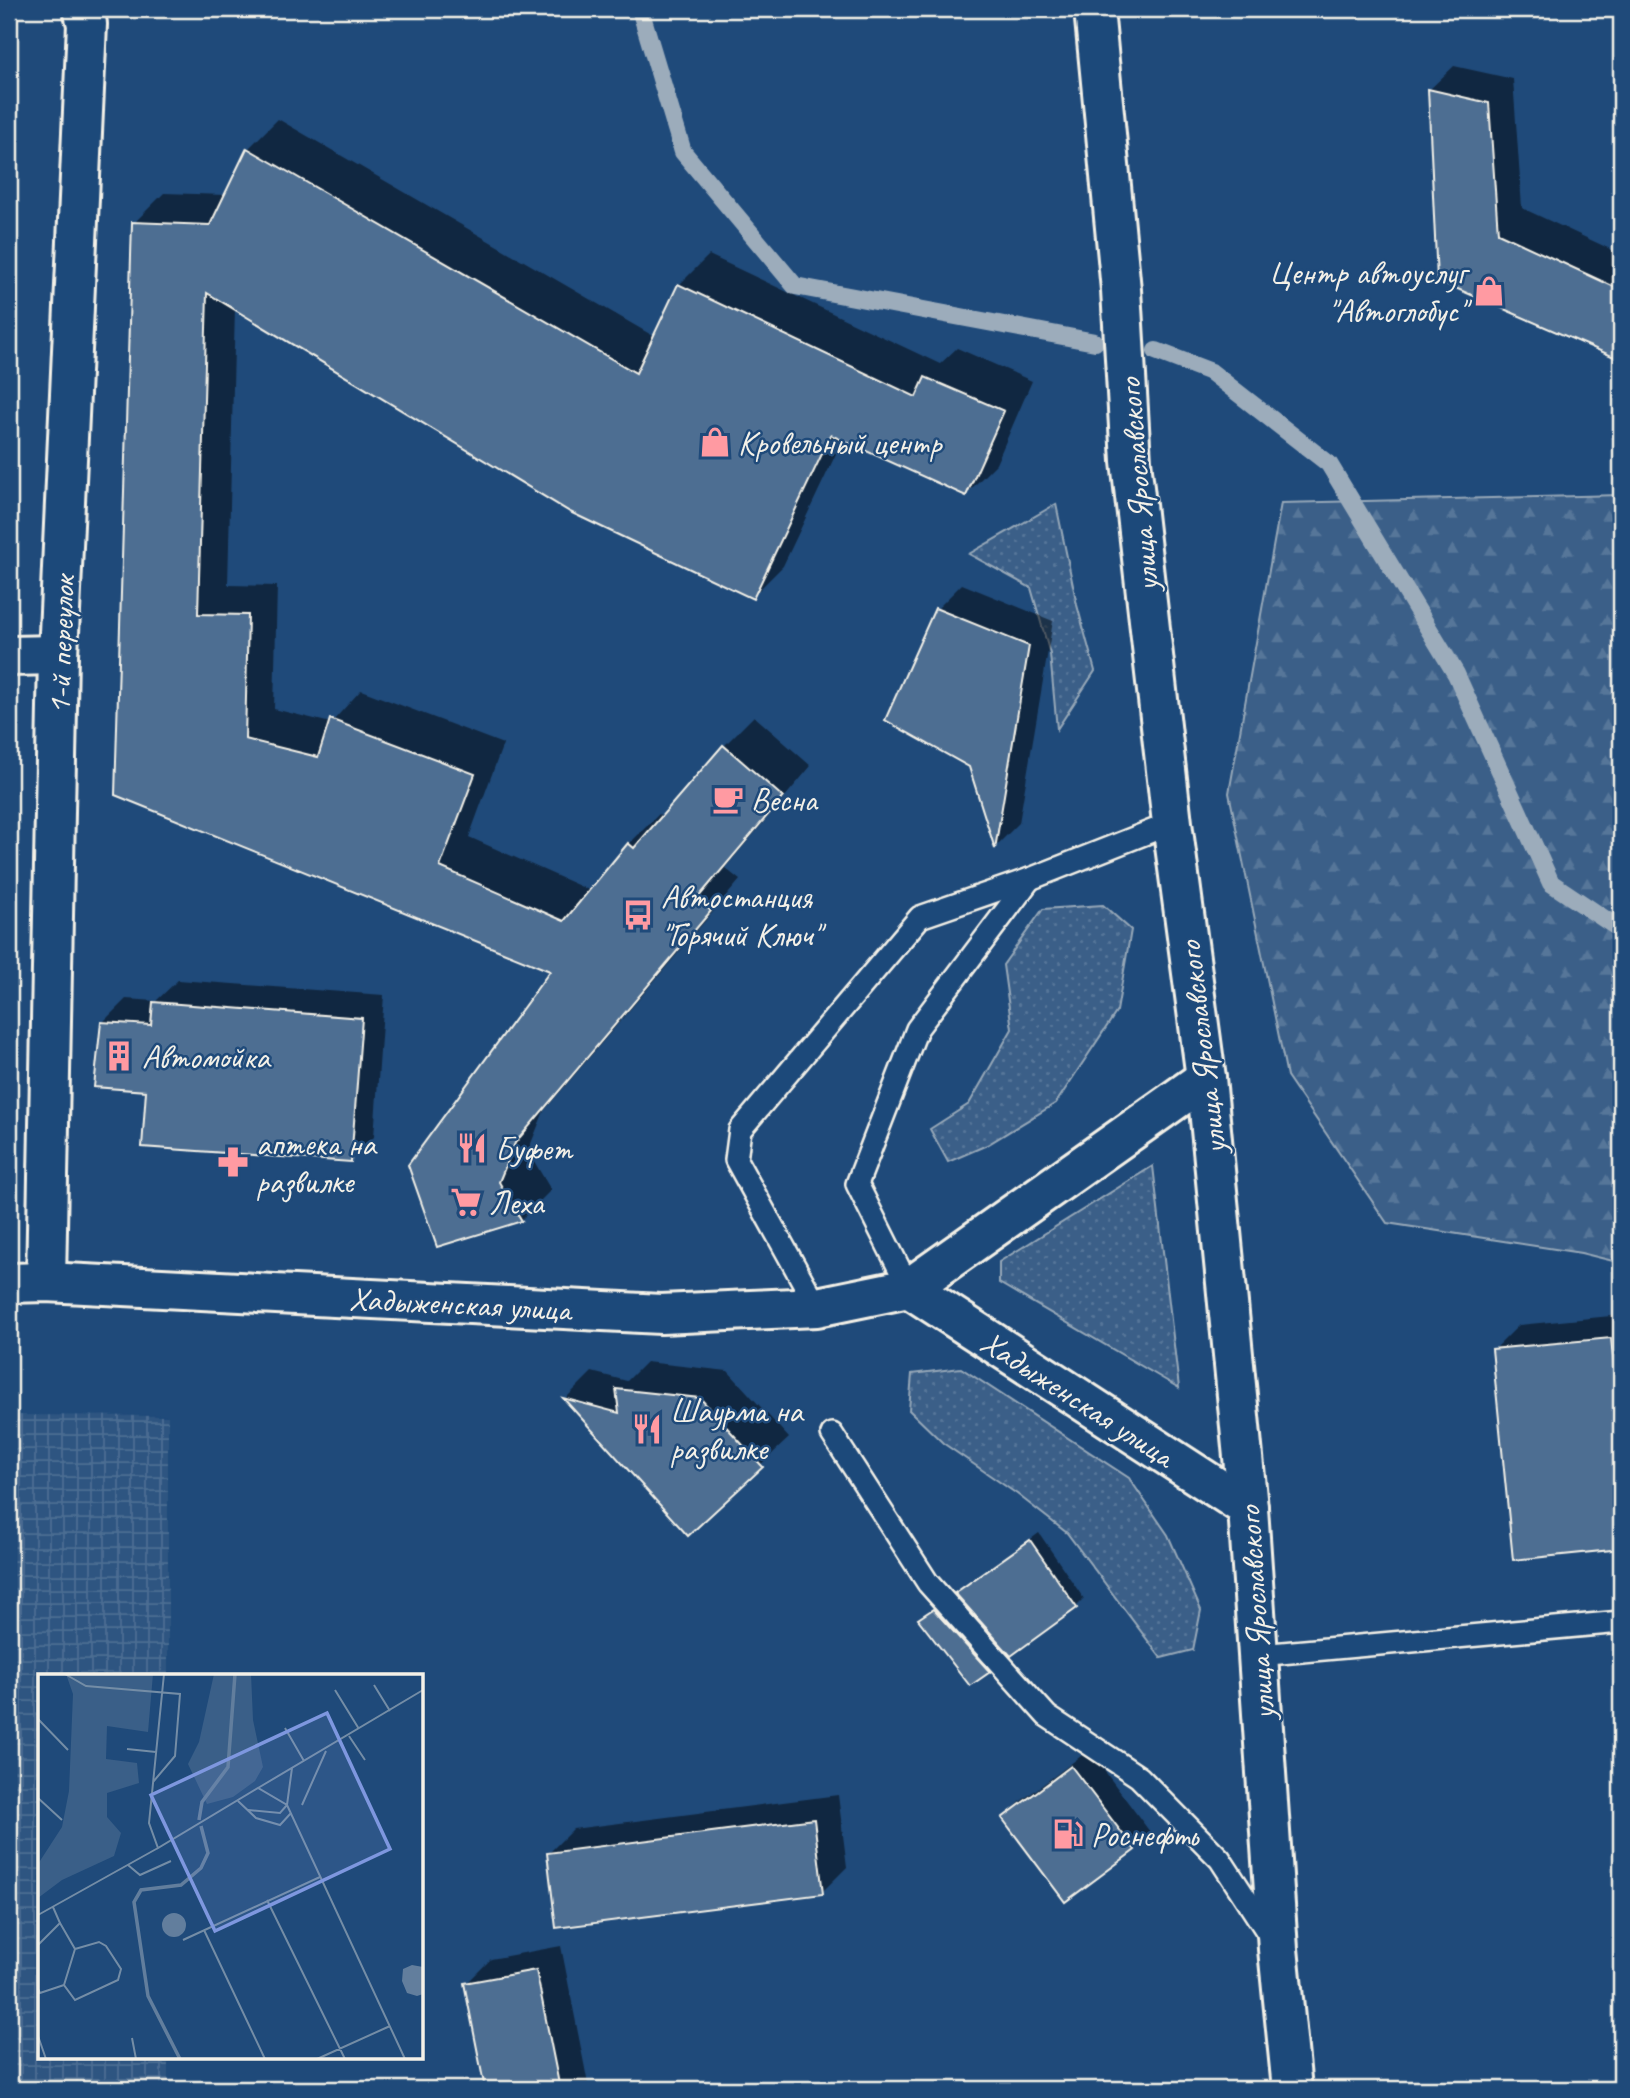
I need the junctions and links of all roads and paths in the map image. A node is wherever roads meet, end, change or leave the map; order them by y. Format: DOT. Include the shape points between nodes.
graph roads {
  1 [pos="83,9"];
  2 [pos="1094,9"];
  3 [pos="58,655"];
  4 [pos="9,656"];
  5 [pos="1172,823"];
  6 [pos="1030,879"];
  7 [pos="1206,1079"];
  8 [pos="27,1282"];
  9 [pos="909,1288"];
  10 [pos="817,1307"];
  11 [pos="832,1434"];
  12 [pos="1248,1508"];
  13 [pos="1621,1622"];
  14 [pos="1258,1655"];
  15 [pos="1278,1949"];
  16 [pos="1292,2089"];
  1 -- 3 [label="street, 1-й переулок" via="87,24"];
  2 -- 5 [label="street, улица Ярославского" via="1121,290 1131,461"];
  3 -- 4 [label="street"];
  3 -- 8 [label="street, 1-й переулок"];
  5 -- 6 [label="lane"];
  5 -- 7 [label="street, улица Ярославского"];
  6 -- 9 [label="lane" via="917,1029 857,1184"];
  6 -- 10 [label="lane" via="920,917 740,1130 736,1160"];
  7 -- 9 [label="street, Хадыженская улица"];
  7 -- 12 [label="street, улица Ярославского"];
  8 -- 10 [label="street, Хадыженская улица" via="661,1314"];
  9 -- 10 [label="street, Хадыженская улица"];
  9 -- 12 [label="street, Хадыженская улица"];
  11 -- 15 [label="lane" via="928,1583 1047,1716 1139,1777 1220,1858"];
  12 -- 14 [label="street, улица Ярославского"];
  13 -- 14 [label="lane"];
  14 -- 15 [label="street, улица Ярославского"];
  15 -- 16 [label="street, улица Ярославского"];
}
